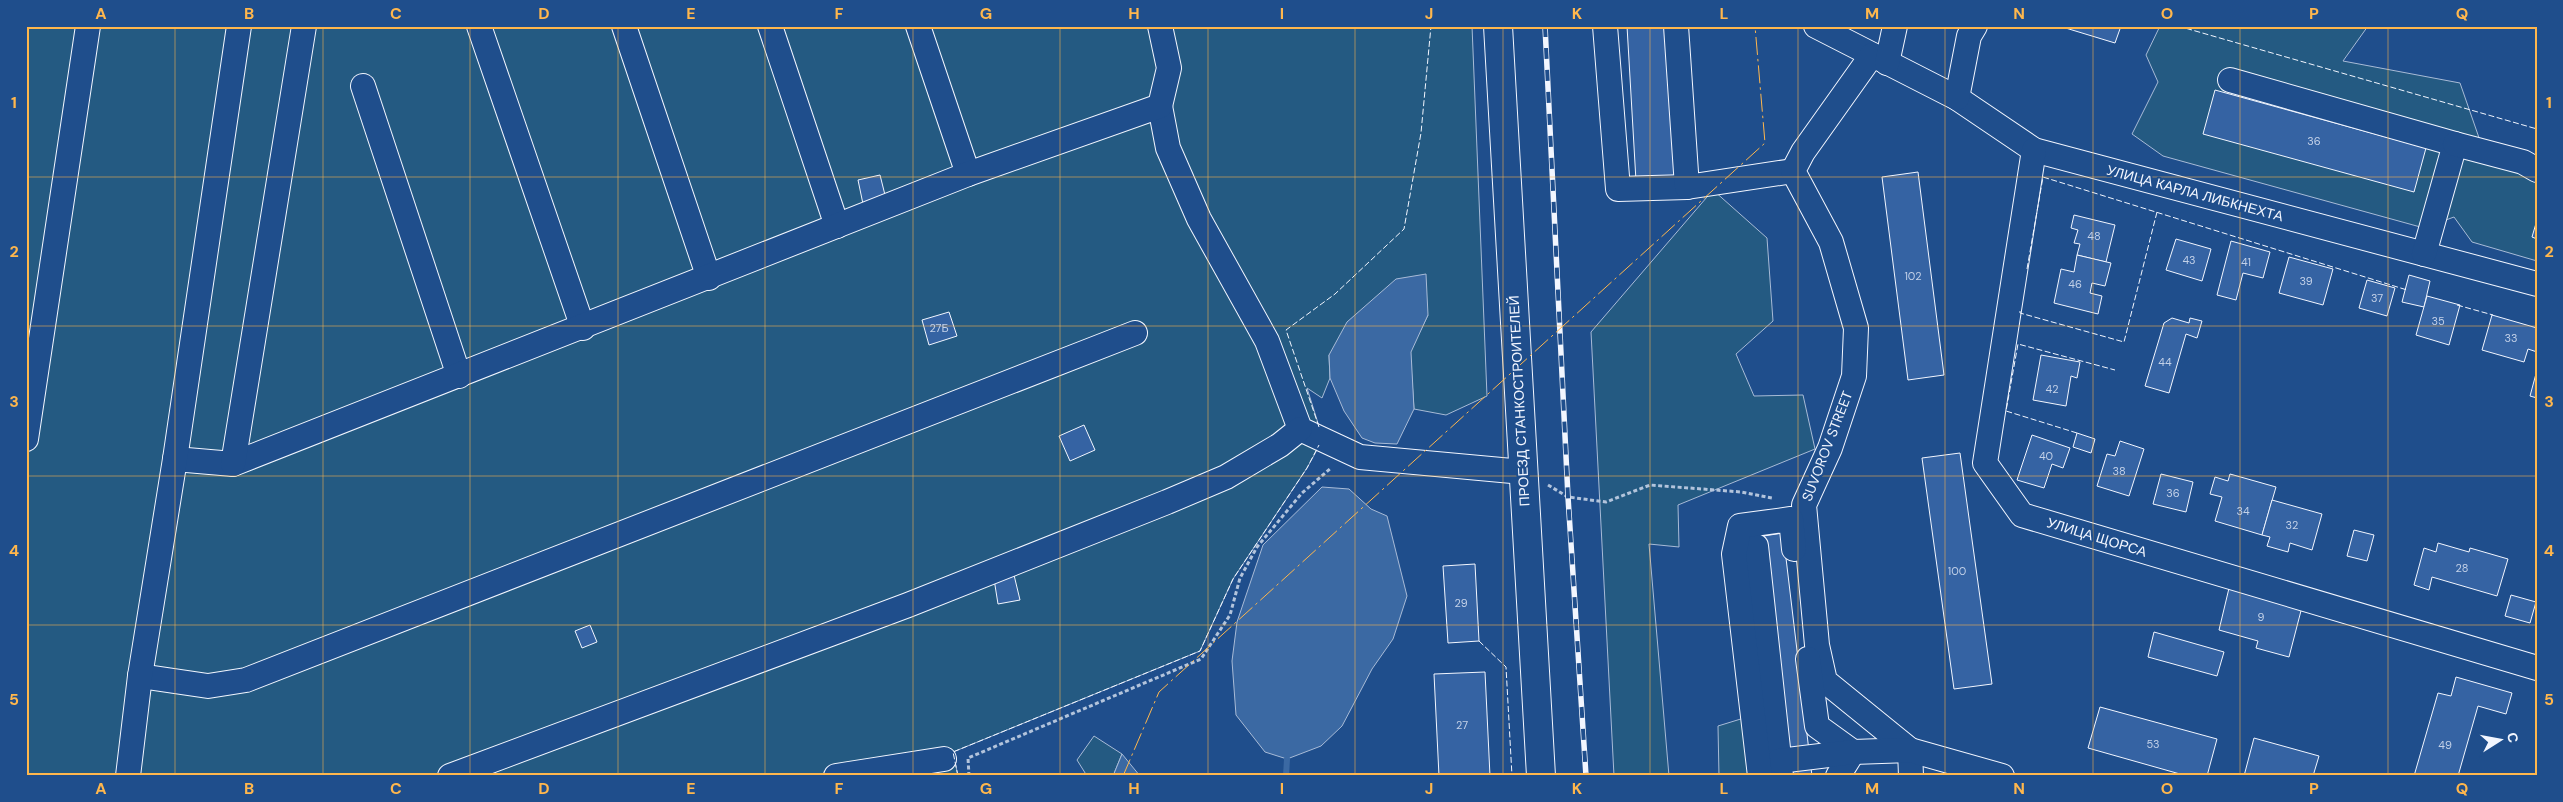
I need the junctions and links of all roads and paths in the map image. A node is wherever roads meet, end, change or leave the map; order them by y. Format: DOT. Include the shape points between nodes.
graph roads {
  1 [pos="88,26"];
  2 [pos="239,26"];
  3 [pos="304,26"];
  4 [pos="479,26"];
  5 [pos="624,26"];
  6 [pos="770,26"];
  7 [pos="918,26"];
  8 [pos="1160,26"];
  9 [pos="1498,26"];
  10 [pos="1605,26"];
  11 [pos="1676,26"];
  12 [pos="1816,26"];
  13 [pos="1894,26"];
  14 [pos="1975,26"];
  15 [pos="1880,59"];
  16 [pos="2230,80"];
  17 [pos="363,86"];
  18 [pos="1957,98"];
  19 [pos="1160,106"];
  20 [pos="2455,144"];
  21 [pos="2034,150"];
  22 [pos="1794,170"];
  23 [pos="2537,170"];
  24 [pos="968,174"];
  25 [pos="1687,187"];
  26 [pos="837,226"];
  27 [pos="2424,254"];
  28 [pos="709,278"];
  29 [pos="2537,284"];
  30 [pos="583,328"];
  31 [pos="1135,333"];
  32 [pos="459,376"];
  33 [pos="1300,429"];
  34 [pos="26,439"];
  35 [pos="1360,458"];
  36 [pos="175,459"];
  37 [pos="233,464"];
  38 [pos="1523,472"];
  39 [pos="1804,505"];
  40 [pos="1756,546"];
  41 [pos="2537,668"];
  42 [pos="140,676"];
  43 [pos="1910,750"];
  44 [pos="1853,752"];
  45 [pos="944,759"];
  46 [pos="1780,768"];
  47 [pos="128,776"];
  48 [pos="450,776"];
  49 [pos="836,776"];
  50 [pos="969,776"];
  51 [pos="1541,776"];
  52 [pos="1760,776"];
  53 [pos="1838,776"];
  54 [pos="1912,776"];
  55 [pos="2002,776"];
  1 -- 34 [label="street"];
  2 -- 36 [label="street"];
  3 -- 37 [label="street"];
  4 -- 30 [label="street"];
  5 -- 28 [label="street"];
  6 -- 26 [label="street"];
  7 -- 24 [label="street"];
  8 -- 19 [label="street" via="1169,68"];
  9 -- 38 [label="main road, ПРОЕЗД СТАНКОСТРОИТЕЛЕЙ"];
  10 -- 25 [label="street" via="1618,189"];
  11 -- 25 [label="street"];
  12 -- 15 [label="street"];
  13 -- 15 [label="street"];
  14 -- 18 [label="street" via="1969,36"];
  15 -- 18 [label="street, УЛИЦА КАРЛА ЛИБКНЕХТА"];
  15 -- 22 [label="street" via="1802,152"];
  16 -- 20 [label="street"];
  17 -- 32 [label="street"];
  18 -- 21 [label="street, УЛИЦА КАРЛА ЛИБКНЕХТА"];
  19 -- 24 [label="street"];
  19 -- 33 [label="street" via="1168,148 1199,219 1266,341"];
  20 -- 23 [label="street" via="2523,162"];
  20 -- 27 [label="street"];
  21 -- 27 [label="street, УЛИЦА КАРЛА ЛИБКНЕХТА"];
  21 -- 41 [label="street, УЛИЦА ЩОРСА" via="1985,463 2022,515"];
  22 -- 25 [label="street"];
  22 -- 39 [label="street, SUVOROV STREET" via="1831,242 1856,328 1854,376 1830,448"];
  24 -- 26 [label="street"];
  26 -- 28 [label="street"];
  27 -- 29 [label="street, УЛИЦА КАРЛА ЛИБКНЕХТА"];
  28 -- 30 [label="street"];
  30 -- 32 [label="street"];
  31 -- 42 [label="street" via="246,680 208,686"];
  32 -- 37 [label="street"];
  33 -- 35 [label="street"];
  33 -- 48 [label="street" via="1280,445 1226,477 1158,506 899,609"];
  35 -- 38 [label="street"];
  35 -- 50 [label="path" via="1331,467 1302,493 1257,547 1240,578 1230,615 1201,659 968,758"];
  36 -- 37 [label="street"];
  36 -- 42 [label="street"];
  38 -- 39 [label="path" via="1568,497 1606,502 1650,484 1741,492"];
  38 -- 51 [label="main road, ПРОЕЗД СТАНКОСТРОИТЕЛЕЙ"];
  39 -- 43 [label="street, SUVOROV STREET" via="1817,645 1825,681"];
  40 -- 46 [label="street"];
  42 -- 47 [label="street"];
  43 -- 44 [label="street"];
  43 -- 54 [label="street"];
  43 -- 55 [label="street"];
  44 -- 46 [label="street"];
  44 -- 52 [label="street" via="1816,726 1790,519 1740,526 1734,554"];
  44 -- 53 [label="street"];
  45 -- 49 [label="street"];
}
